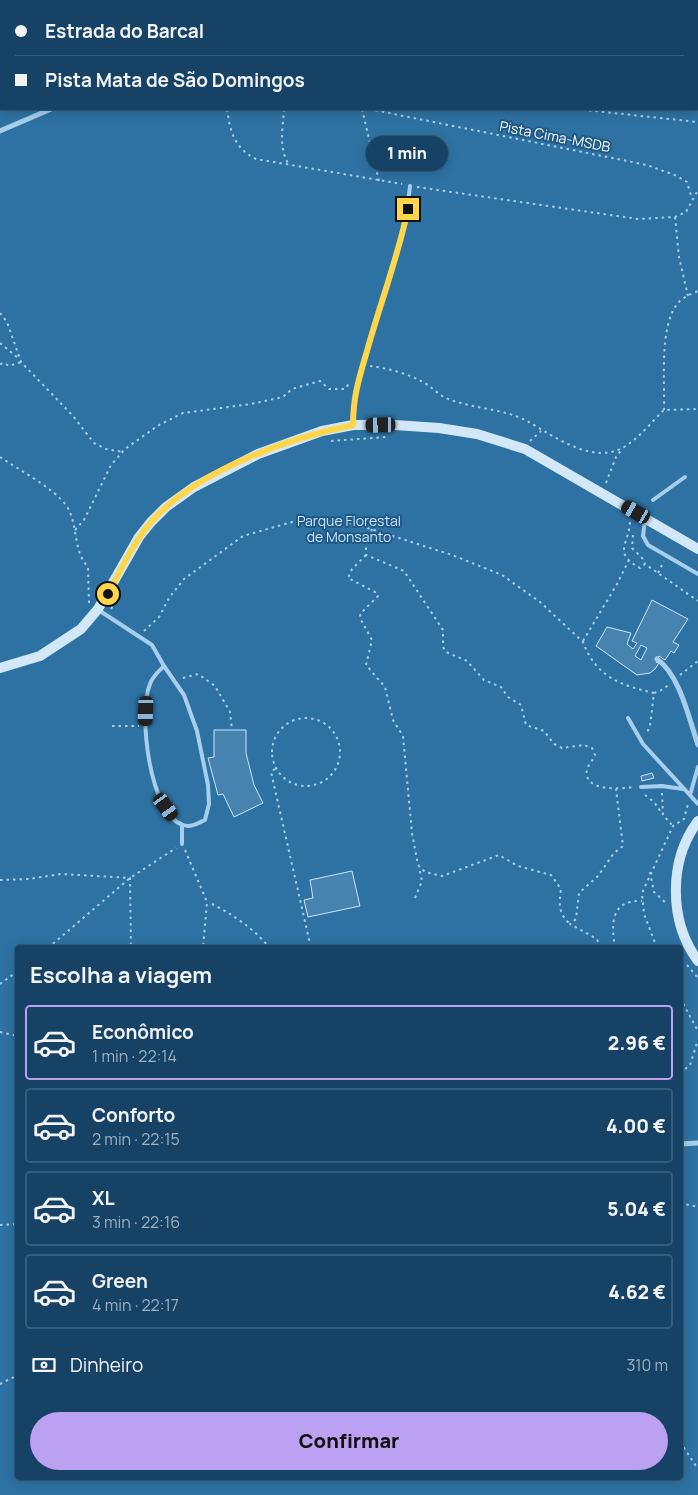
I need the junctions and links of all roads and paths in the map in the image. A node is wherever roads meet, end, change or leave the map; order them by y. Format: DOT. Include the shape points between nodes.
graph roads {
  1 [pos="588,0"];
  2 [pos="596,0"];
  3 [pos="49,110"];
  4 [pos="227,110"];
  5 [pos="284,110"];
  6 [pos="362,110"];
  7 [pos="374,110"];
  8 [pos="585,110"];
  9 [pos="698,122"];
  10 [pos="0,131"];
  11 [pos="289,165"];
  12 [pos="379,181"];
  13 [pos="410,186"];
  14 [pos="698,190"];
  15 [pos="692,199"];
  16 [pos="675,217"];
  17 [pos="698,291"];
  18 [pos="688,296"];
  19 [pos="0,313"];
  20 [pos="0,343"];
  21 [pos="21,362"];
  22 [pos="0,364"];
  23 [pos="363,365"];
  24 [pos="358,374"];
  25 [pos="698,409"];
  26 [pos="664,410"];
  27 [pos="353,425"];
  28 [pos="391,436"];
  29 [pos="331,441"];
  30 [pos="622,450"];
  31 [pos="123,452"];
  32 [pos="0,457"];
  33 [pos="685,477"];
  34 [pos="605,486"];
  35 [pos="653,500"];
  36 [pos="646,517"];
  37 [pos="630,527"];
  38 [pos="372,529"];
  39 [pos="75,530"];
  40 [pos="633,535"];
  41 [pos="698,549"];
  42 [pos="366,554"];
  43 [pos="666,556"];
  44 [pos="629,560"];
  45 [pos="644,564"];
  46 [pos="658,573"];
  47 [pos="698,574"];
  48 [pos="121,592"];
  49 [pos="698,601"];
  50 [pos="102,612"];
  51 [pos="138,636"];
  52 [pos="583,642"];
  53 [pos="657,659"];
  54 [pos="698,661"];
  55 [pos="164,666"];
  56 [pos="0,668"];
  57 [pos="673,680"];
  58 [pos="175,681"];
  59 [pos="654,693"];
  60 [pos="628,718"];
  61 [pos="112,726"];
  62 [pos="146,726"];
  63 [pos="232,730"];
  64 [pos="642,744"];
  65 [pos="698,745"];
  66 [pos="698,767"];
  67 [pos="276,768"];
  68 [pos="662,786"];
  69 [pos="616,789"];
  70 [pos="640,789"];
  71 [pos="683,789"];
  72 [pos="643,794"];
  73 [pos="690,795"];
  74 [pos="698,804"];
  75 [pos="688,807"];
  76 [pos="664,815"];
  77 [pos="698,822"];
  78 [pos="182,825"];
  79 [pos="672,826"];
  80 [pos="182,844"];
  81 [pos="418,865"];
  82 [pos="130,878"];
  83 [pos="0,880"];
  84 [pos="415,898"];
  85 [pos="642,901"];
  86 [pos="212,904"];
  87 [pos="570,924"];
  88 [pos="52,945"];
  89 [pos="131,945"];
  90 [pos="203,945"];
  91 [pos="268,945"];
  92 [pos="310,945"];
  93 [pos="599,945"];
  94 [pos="615,945"];
  95 [pos="656,945"];
  96 [pos="698,961"];
  97 [pos="15,973"];
  98 [pos="0,984"];
  99 [pos="683,1004"];
  100 [pos="698,1031"];
  101 [pos="0,1032"];
  102 [pos="15,1035"];
  103 [pos="698,1040"];
  104 [pos="683,1071"];
  105 [pos="698,1143"];
  106 [pos="683,1144"];
  107 [pos="683,1204"];
  108 [pos="698,1207"];
  109 [pos="15,1224"];
  110 [pos="0,1225"];
  111 [pos="15,1376"];
  112 [pos="0,1384"];
  113 [pos="683,1446"];
  114 [pos="698,1469"];
  1 -- 2 [label="path"];
  3 -- 10 [label="street"];
  4 -- 11 [label="path" via="230,132 247,155"];
  5 -- 11 [label="path" via="283,155"];
  6 -- 12 [label="path"];
  7 -- 15 [label="path, Pista Cima-MSDB" via="648,165 687,182"];
  8 -- 9 [label="path"];
  11 -- 12 [label="path"];
  12 -- 13 [label="path"];
  13 -- 16 [label="path" via="638,219"];
  13 -- 23 [label="lane" via="402,240"];
  14 -- 15 [label="path"];
  15 -- 16 [label="path" via="686,212"];
  16 -- 18 [label="path" via="679,257"];
  17 -- 18 [label="path"];
  18 -- 26 [label="path" via="678,304 668,325"];
  19 -- 21 [label="path" via="7,322"];
  20 -- 21 [label="path"];
  21 -- 22 [label="path" via="9,366"];
  21 -- 31 [label="path" via="94,443"];
  23 -- 24 [label="lane"];
  23 -- 30 [label="path" via="421,381 446,398 525,420 541,431 580,448 600,453"];
  24 -- 27 [label="lane"];
  24 -- 31 [label="path" via="345,389 329,389 320,381 292,389 283,397 183,413 159,425"];
  25 -- 26 [label="path"];
  26 -- 30 [label="path"];
  27 -- 36 [label="street" via="439,428 477,434 524,448"];
  27 -- 50 [label="street" via="322,431 258,454 194,487 166,507 139,537"];
  28 -- 29 [label="path"];
  30 -- 34 [label="path"];
  31 -- 39 [label="path" via="112,465 84,520"];
  32 -- 39 [label="path" via="46,488 66,506"];
  33 -- 35 [label="lane"];
  36 -- 41 [label="street"];
  36 -- 43 [label="lane" via="642,527 644,541"];
  37 -- 44 [label="path" via="623,546 623,553"];
  38 -- 42 [label="path"];
  38 -- 51 [label="path" via="348,523 298,520 243,536 184,579 159,617"];
  38 -- 52 [label="path" via="452,554 502,576 540,602"];
  39 -- 50 [label="path" via="82,560 88,567 90,606"];
  40 -- 45 [label="path" via="632,548"];
  42 -- 69 [label="path" via="404,571 443,630 446,652 467,661 484,680 501,687 521,705 526,725 544,731 558,746 584,745 592,748 595,755 587,770 590,780 598,786"];
  42 -- 81 [label="path" via="348,578 378,596 360,614 372,640 366,665 385,687 393,720 403,736"];
  43 -- 46 [label="path"];
  43 -- 47 [label="lane"];
  44 -- 45 [label="path" via="640,568"];
  44 -- 52 [label="path"];
  45 -- 46 [label="path"];
  46 -- 49 [label="path"];
  48 -- 50 [label="path"];
  50 -- 51 [label="lane"];
  50 -- 56 [label="street" via="40,656"];
  51 -- 55 [label="lane" via="152,645"];
  52 -- 59 [label="path" via="587,653 609,677 623,686"];
  53 -- 57 [label="street" via="664,663"];
  54 -- 57 [label="path"];
  55 -- 58 [label="lane"];
  55 -- 62 [label="lane" via="150,683"];
  57 -- 59 [label="path" via="664,690"];
  57 -- 65 [label="street"];
  58 -- 63 [label="path" via="198,674 215,686 230,712"];
  58 -- 78 [label="lane" via="184,695 196,731 209,804 205,820 191,826"];
  59 -- 64 [label="path" via="650,726"];
  60 -- 64 [label="lane"];
  61 -- 62 [label="path"];
  62 -- 78 [label="lane" via="152,781 159,798"];
  64 -- 71 [label="lane"];
  66 -- 73 [label="lane"];
  67 -- 67 [label="path" via="287,780 302,785 326,779 339,760 336,736 325,724 310,718 286,724 273,744"];
  67 -- 92 [label="path" via="272,772"];
  68 -- 70 [label="lane"];
  68 -- 71 [label="lane"];
  68 -- 76 [label="path"];
  69 -- 70 [label="path"];
  69 -- 87 [label="path" via="623,846 579,893 576,919"];
  71 -- 73 [label="lane"];
  72 -- 76 [label="path"];
  73 -- 74 [label="lane"];
  75 -- 79 [label="path" via="684,819"];
  76 -- 79 [label="path"];
  77 -- 96 [label="street" via="682,854 676,876 676,899 683,934"];
  78 -- 80 [label="lane"];
  79 -- 85 [label="path" via="650,872"];
  80 -- 82 [label="path"];
  80 -- 90 [label="path" via="207,902"];
  81 -- 84 [label="path" via="422,881"];
  81 -- 87 [label="path" via="425,872 442,876 499,855 518,866 551,875 561,889 559,908 562,917"];
  82 -- 83 [label="path" via="61,874"];
  82 -- 88 [label="path"];
  82 -- 89 [label="path"];
  85 -- 94 [label="path" via="627,901 617,909 613,926"];
  85 -- 95 [label="path"];
  86 -- 91 [label="path" via="227,911"];
  87 -- 93 [label="path" via="597,939"];
  97 -- 98 [label="path"];
  99 -- 100 [label="path"];
  101 -- 102 [label="path"];
  103 -- 104 [label="path" via="690,1065"];
  105 -- 106 [label="street"];
  107 -- 108 [label="path"];
  109 -- 110 [label="path"];
  111 -- 112 [label="path"];
  113 -- 114 [label="path"];
}
